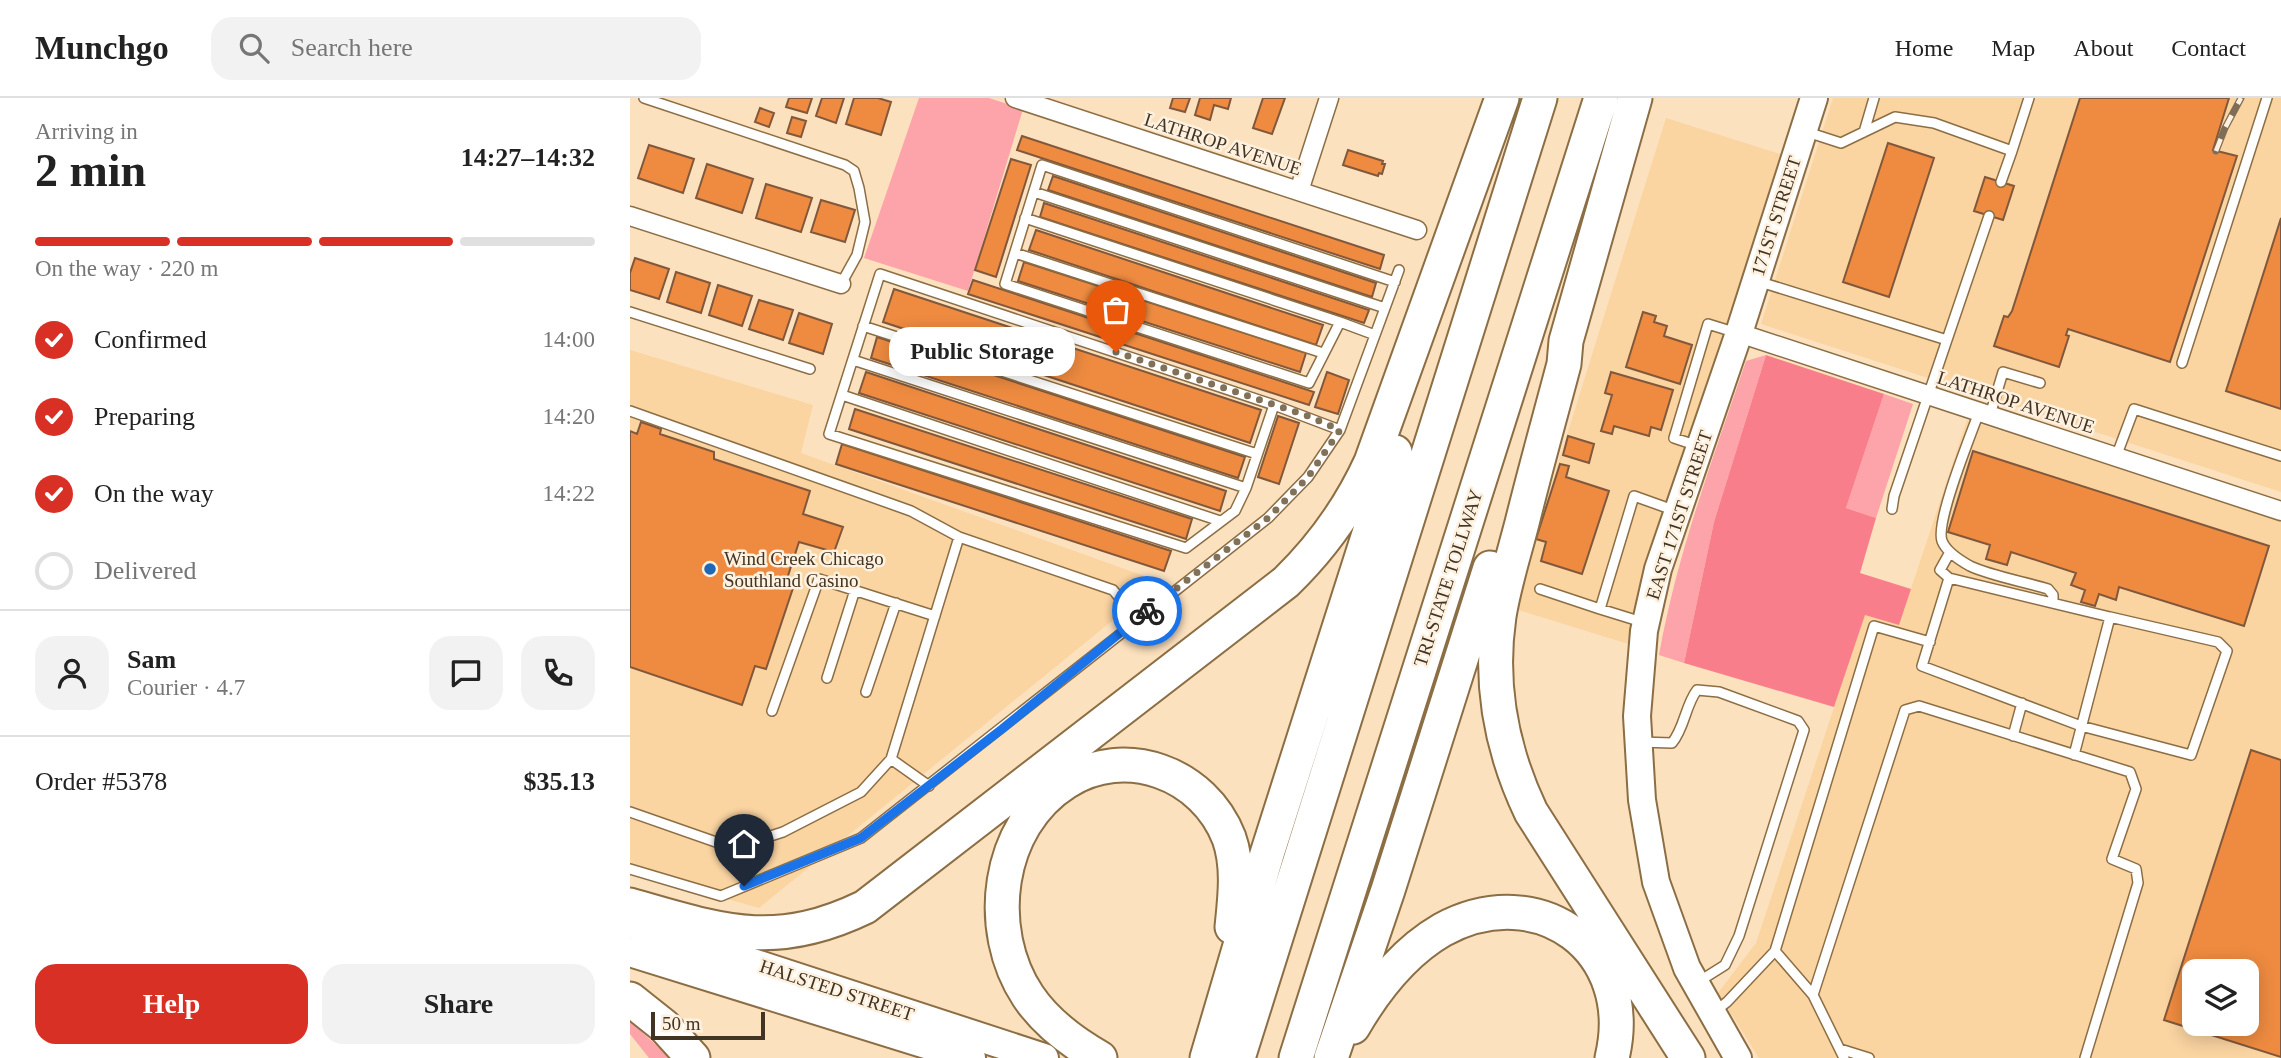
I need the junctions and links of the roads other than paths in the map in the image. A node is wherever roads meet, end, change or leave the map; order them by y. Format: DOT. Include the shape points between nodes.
graph roads {
  1 [pos="644,98"];
  2 [pos="1015,98"];
  3 [pos="1329,98"];
  4 [pos="1504,98"];
  5 [pos="1540,98"];
  6 [pos="1601,98"];
  7 [pos="1635,98"];
  8 [pos="1814,98"];
  9 [pos="1874,98"];
  10 [pos="2029,98"];
  11 [pos="2267,98"];
  12 [pos="1803,131"];
  13 [pos="1864,132"];
  14 [pos="2011,151"];
  15 [pos="2001,182"];
  16 [pos="1298,191"];
  17 [pos="1034,192"];
  18 [pos="630,216"];
  19 [pos="1989,216"];
  20 [pos="1025,218"];
  21 [pos="1417,230"];
  22 [pos="1015,253"];
  23 [pos="1399,270"];
  24 [pos="1755,281"];
  25 [pos="1395,282"];
  26 [pos="841,284"];
  27 [pos="1385,308"];
  28 [pos="630,312"];
  29 [pos="1340,322"];
  30 [pos="863,326"];
  31 [pos="1739,333"];
  32 [pos="1375,335"];
  33 [pos="1947,340"];
  34 [pos="1566,341"];
  35 [pos="1323,354"];
  36 [pos="853,360"];
  37 [pos="2182,362"];
  38 [pos="810,369"];
  39 [pos="2040,383"];
  40 [pos="842,395"];
  41 [pos="1928,395"];
  42 [pos="1274,405"];
  43 [pos="630,411"];
  44 [pos="1984,413"];
  45 [pos="1340,430"];
  46 [pos="1257,454"];
  47 [pos="2281,456"];
  48 [pos="2116,457"];
  49 [pos="1246,488"];
  50 [pos="1892,509"];
  51 [pos="1678,511"];
  52 [pos="2281,511"];
  53 [pos="1220,521"];
  54 [pos="959,537"];
  55 [pos="1950,552"];
  56 [pos="1949,578"];
  57 [pos="1540,589"];
  58 [pos="855,590"];
  59 [pos="2053,602"];
  60 [pos="896,603"];
  61 [pos="1600,609"];
  62 [pos="935,616"];
  63 [pos="2110,617"];
  64 [pos="1137,620"];
  65 [pos="1646,624"];
  66 [pos="1930,642"];
  67 [pos="827,678"];
  68 [pos="866,692"];
  69 [pos="2022,704"];
  70 [pos="772,710"];
  71 [pos="2081,726"];
  72 [pos="2013,736"];
  73 [pos="1639,742"];
  74 [pos="2074,755"];
  75 [pos="891,759"];
  76 [pos="929,786"];
  77 [pos="630,812"];
  78 [pos="630,869"];
  79 [pos="630,905"];
  80 [pos="630,923"];
  81 [pos="1775,951"];
  82 [pos="630,952"];
  83 [pos="1696,984"];
  84 [pos="1813,995"];
  85 [pos="630,999"];
  86 [pos="1712,1013"];
  87 [pos="1840,1049"];
  88 [pos="693,1058"];
  89 [pos="971,1058"];
  90 [pos="1044,1058"];
  91 [pos="1100,1058"];
  92 [pos="1217,1058"];
  93 [pos="1296,1058"];
  94 [pos="1331,1058"];
  95 [pos="1339,1058"];
  96 [pos="1612,1058"];
  97 [pos="1688,1058"];
  98 [pos="1738,1058"];
  99 [pos="1844,1058"];
  100 [pos="1869,1058"];
  101 [pos="2085,1058"];
  1 -- 26 [label="lane" via="854,171 864,222 857,255"];
  2 -- 16 [label="street, LATHROP AVENUE"];
  3 -- 16 [label="street"];
  4 -- 79 [label="highway" via="1371,462 1337,524 1286,582 859,910 812,928 757,934 718,930"];
  4 -- 92 [label="highway" via="1267,854"];
  5 -- 92 [label="highway"];
  6 -- 93 [label="highway, TRI-STATE TOLLWAY"];
  7 -- 34 [label="highway"];
  8 -- 12 [label="street, 171ST STREET"];
  9 -- 13 [label="lane"];
  10 -- 14 [label="lane"];
  11 -- 37 [label="lane"];
  12 -- 13 [label="lane" via="1841,143"];
  12 -- 24 [label="street, 171ST STREET"];
  13 -- 14 [label="lane" via="1895,117 1934,123"];
  14 -- 15 [label="lane"];
  16 -- 21 [label="street, LATHROP AVENUE"];
  17 -- 20 [label="lane"];
  17 -- 25 [label="lane" via="1042,165"];
  17 -- 27 [label="lane"];
  18 -- 26 [label="street"];
  19 -- 33 [label="lane"];
  20 -- 22 [label="lane"];
  20 -- 29 [label="lane"];
  22 -- 35 [label="lane"];
  22 -- 35 [label="lane" via="1005,284 1309,383"];
  23 -- 25 [label="lane"];
  24 -- 31 [label="street, 171ST STREET"];
  24 -- 33 [label="lane"];
  25 -- 27 [label="lane"];
  27 -- 32 [label="lane"];
  28 -- 38 [label="lane"];
  29 -- 32 [label="lane"];
  29 -- 35 [label="lane"];
  30 -- 36 [label="lane"];
  30 -- 42 [label="lane" via="880,274"];
  30 -- 46 [label="lane"];
  31 -- 41 [label="street, LATHROP AVENUE"];
  31 -- 51 [label="street, EAST 171ST STREET"];
  32 -- 45 [label="lane"];
  33 -- 41 [label="lane"];
  34 -- 94 [label="highway" via="1553,361"];
  34 -- 97 [label="highway" via="1564,364 1499,616 1496,670 1502,731 1515,775 1540,830"];
  36 -- 40 [label="lane"];
  36 -- 49 [label="lane"];
  39 -- 44 [label="lane" via="2003,373"];
  40 -- 53 [label="lane"];
  40 -- 53 [label="lane" via="829,434 1186,548"];
  41 -- 44 [label="street, LATHROP AVENUE"];
  41 -- 50 [label="lane"];
  42 -- 45 [label="lane"];
  42 -- 46 [label="lane"];
  43 -- 54 [label="lane" via="911,511"];
  44 -- 48 [label="street, LATHROP AVENUE"];
  44 -- 55 [label="lane" via="1946,506 1942,541"];
  45 -- 64 [label="lane" via="1308,477 1268,518"];
  46 -- 49 [label="lane"];
  47 -- 48 [label="lane" via="2134,409"];
  48 -- 52 [label="street, LATHROP AVENUE"];
  49 -- 53 [label="lane" via="1235,511"];
  51 -- 61 [label="lane" via="1634,496"];
  51 -- 65 [label="street, EAST 171ST STREET"];
  54 -- 62 [label="lane"];
  54 -- 64 [label="lane" via="1113,590"];
  55 -- 56 [label="lane" via="1940,570"];
  55 -- 59 [label="lane" via="1971,566 2049,589"];
  56 -- 59 [label="lane"];
  56 -- 66 [label="lane"];
  57 -- 61 [label="lane"];
  58 -- 60 [label="lane"];
  58 -- 67 [label="lane"];
  58 -- 70 [label="lane" via="820,579"];
  59 -- 63 [label="lane"];
  60 -- 62 [label="lane"];
  60 -- 68 [label="lane"];
  61 -- 65 [label="lane"];
  62 -- 75 [label="lane"];
  63 -- 71 [label="lane"];
  63 -- 71 [label="lane" via="2218,642 2227,651 2192,755"];
  64 -- 76 [label="lane"];
  65 -- 73 [label="street, EAST 171ST STREET" via="1637,716"];
  66 -- 69 [label="lane" via="1922,666"];
  66 -- 81 [label="lane" via="1874,626"];
  69 -- 71 [label="lane"];
  69 -- 72 [label="lane"];
  71 -- 74 [label="lane"];
  72 -- 74 [label="lane"];
  72 -- 84 [label="lane" via="1919,706 1905,710"];
  73 -- 83 [label="street, EAST 171ST STREET" via="1642,800 1656,882"];
  73 -- 83 [label="lane" via="1672,743 1697,690 1719,692 1798,722 1804,730 1739,936 1725,965"];
  74 -- 101 [label="lane" via="2130,772 2136,789 2112,859 2136,869 2138,883"];
  75 -- 76 [label="lane"];
  75 -- 77 [label="lane" via="861,792 783,832 733,848"];
  76 -- 78 [label="lane" via="861,838 721,896"];
  80 -- 90 [label="main road, HALSTED STREET"];
  81 -- 84 [label="lane"];
  81 -- 86 [label="lane"];
  82 -- 89 [label="main road, HALSTED STREET"];
  83 -- 86 [label="street, EAST 171ST STREET"];
  84 -- 87 [label="lane"];
  85 -- 88 [label="highway" via="664,1026"];
  86 -- 98 [label="street, EAST 171ST STREET"];
  87 -- 99 [label="lane"];
  87 -- 100 [label="lane"];
  91 -- 92 [label="highway" via="1060,1032 1021,985 1005,937 1002,895 1017,839 1048,796 1086,772 1126,764 1162,771 1197,792 1217,814 1232,850 1232,925 1210,1026"];
  95 -- 96 [label="highway" via="1369,1003 1410,954 1455,924 1501,912 1538,916 1560,925 1598,960 1616,1006"];
}
